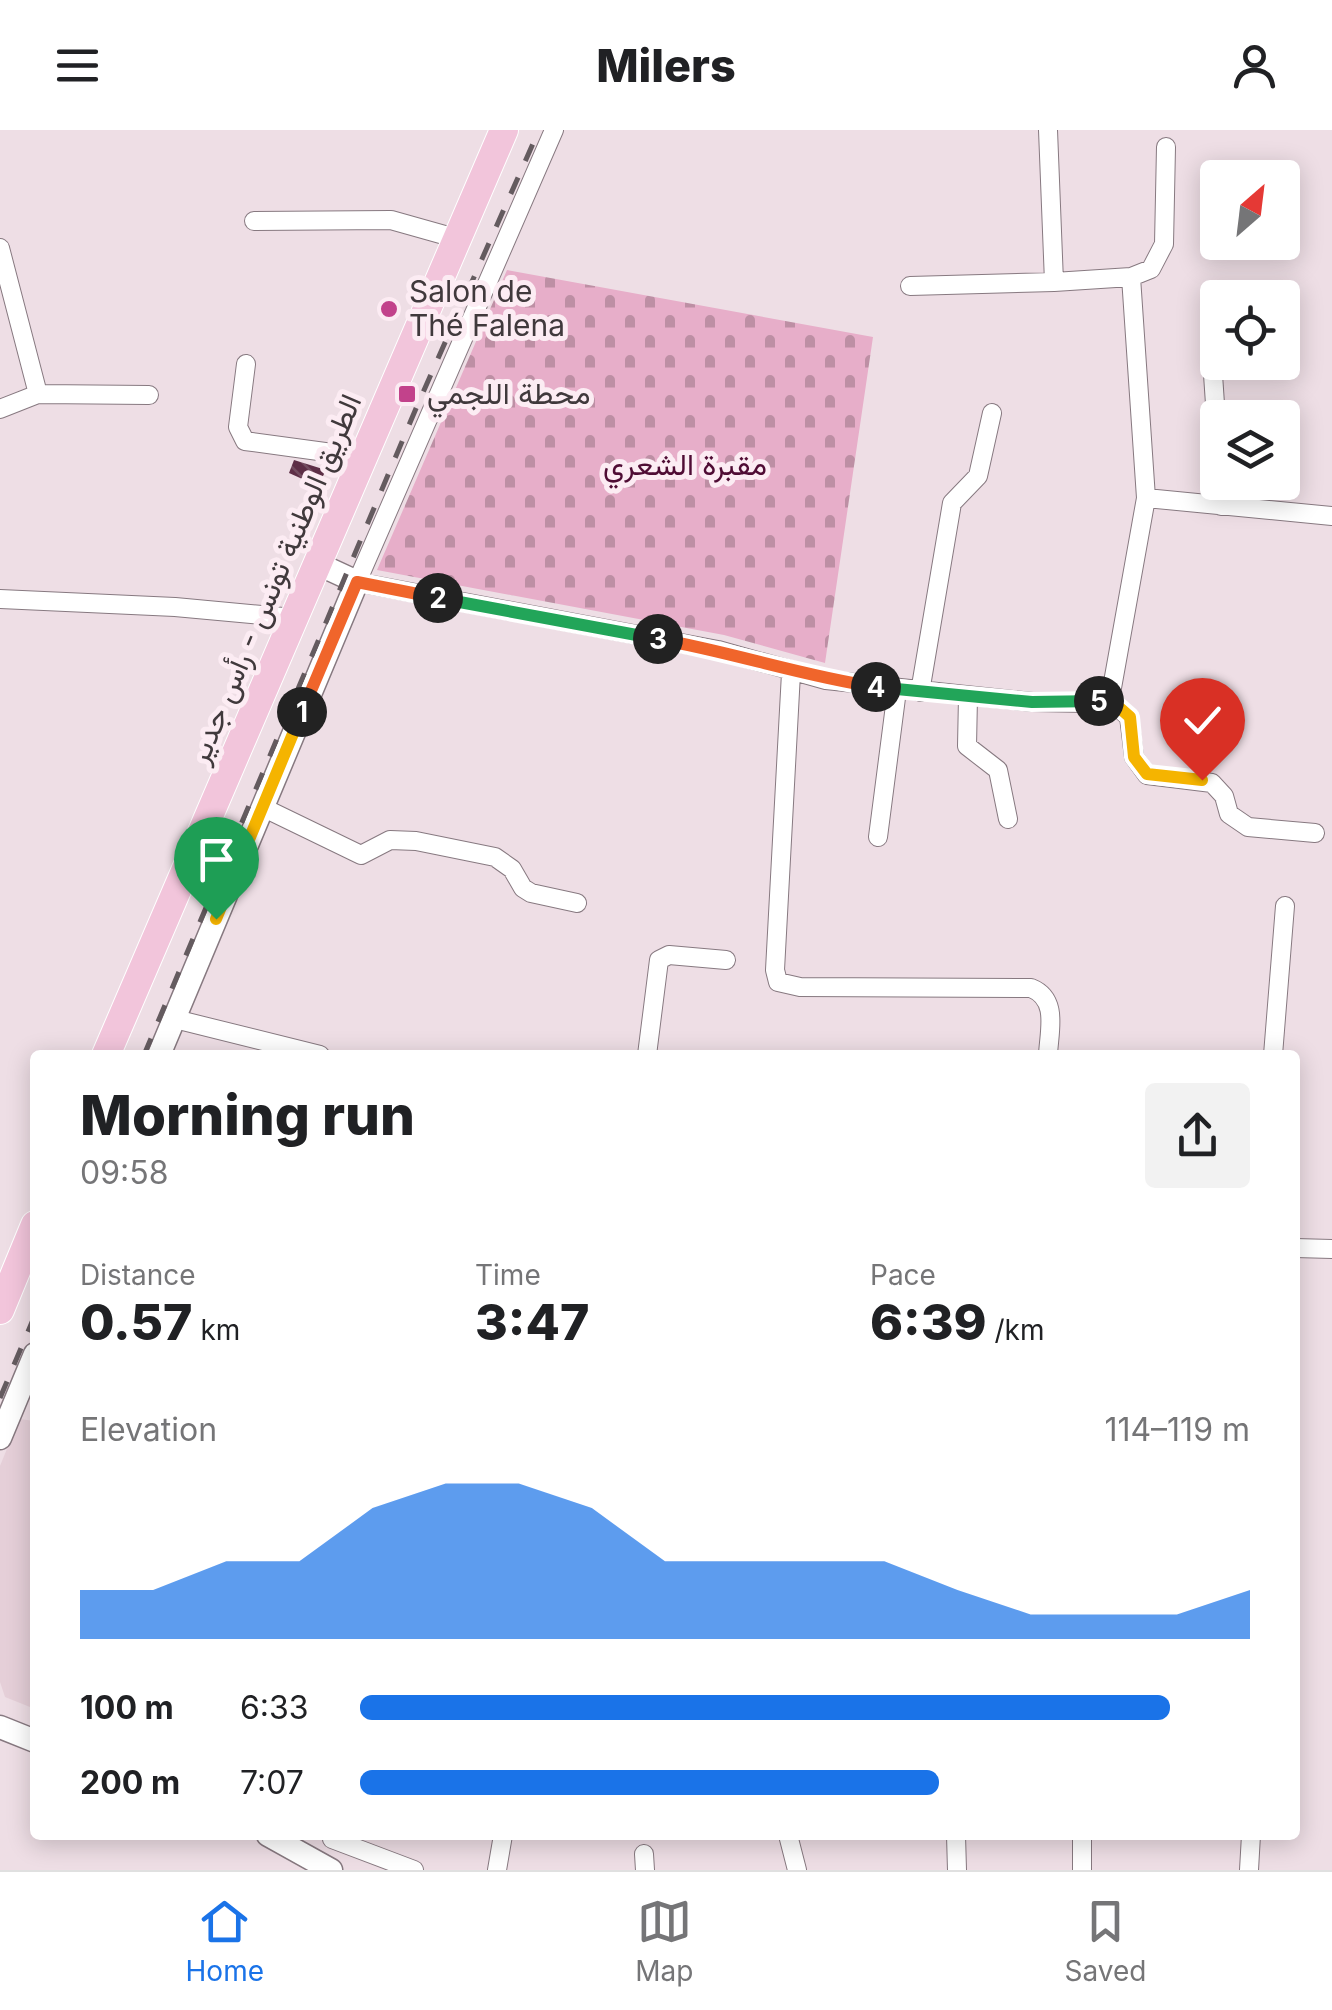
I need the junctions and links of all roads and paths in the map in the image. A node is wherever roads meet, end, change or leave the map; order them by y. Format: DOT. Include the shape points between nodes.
graph roads {
  1 [pos="504,130"];
  2 [pos="554,130"];
  3 [pos="1048,130"];
  4 [pos="1166,147"];
  5 [pos="254,222"];
  6 [pos="455,238"];
  7 [pos="0,248"];
  8 [pos="1130,278"];
  9 [pos="1054,282"];
  10 [pos="910,286"];
  11 [pos="246,364"];
  12 [pos="38,394"];
  13 [pos="149,395"];
  14 [pos="0,409"];
  15 [pos="992,412"];
  16 [pos="362,457"];
  17 [pos="1146,498"];
  18 [pos="1221,500"];
  19 [pos="1221,506"];
  20 [pos="1332,516"];
  21 [pos="318,564"];
  22 [pos="357,582"];
  23 [pos="0,599"];
  24 [pos="294,618"];
  25 [pos="791,673"];
  26 [pos="897,690"];
  27 [pos="920,692"];
  28 [pos="1106,696"];
  29 [pos="968,697"];
  30 [pos="262,808"];
  31 [pos="1008,820"];
  32 [pos="1315,832"];
  33 [pos="878,837"];
  34 [pos="577,904"];
  35 [pos="1285,906"];
  36 [pos="726,960"];
  37 [pos="174,1019"];
  38 [pos="108,1050"];
  39 [pos="160,1050"];
  40 [pos="300,1050"];
  41 [pos="648,1050"];
  42 [pos="1048,1050"];
  43 [pos="1273,1050"];
  44 [pos="30,1237"];
  45 [pos="1300,1248"];
  46 [pos="1332,1249"];
  47 [pos="0,1310"];
  48 [pos="30,1368"];
  49 [pos="0,1438"];
  50 [pos="0,1727"];
  51 [pos="30,1739"];
  52 [pos="277,1840"];
  53 [pos="333,1840"];
  54 [pos="340,1840"];
  55 [pos="502,1840"];
  56 [pos="789,1840"];
  57 [pos="956,1840"];
  58 [pos="1082,1840"];
  59 [pos="1251,1840"];
  60 [pos="330,1868"];
  61 [pos="414,1870"];
  62 [pos="497,1870"];
  63 [pos="797,1870"];
  64 [pos="956,1870"];
  65 [pos="1082,1870"];
  66 [pos="1249,1870"];
  1 -- 6 [label="main road, الطريق الوطنية تونس - رأس جدير"];
  2 -- 22 [label="street"];
  3 -- 9 [label="street"];
  4 -- 8 [label="street" via="1164,244 1152,269"];
  5 -- 6 [label="street" via="392,220"];
  6 -- 16 [label="main road, الطريق الوطنية تونس - رأس جدير"];
  7 -- 12 [label="street"];
  8 -- 9 [label="street"];
  8 -- 17 [label="street"];
  9 -- 10 [label="street"];
  11 -- 16 [label="street" via="238,428 245,442"];
  12 -- 13 [label="street"];
  12 -- 14 [label="street"];
  15 -- 27 [label="street" via="978,476 952,503"];
  16 -- 21 [label="main road, الطريق الوطنية تونس - رأس جدير"];
  17 -- 19 [label="street"];
  17 -- 28 [label="street"];
  18 -- 19 [label="street"];
  19 -- 20 [label="street"];
  21 -- 22 [label="street"];
  21 -- 24 [label="main road, الطريق الوطنية تونس - رأس جدير"];
  22 -- 25 [label="street" via="718,650"];
  22 -- 30 [label="street"];
  23 -- 24 [label="street"];
  24 -- 38 [label="main road, الطريق الوطنية تونس - رأس جدير"];
  25 -- 26 [label="street"];
  25 -- 42 [label="street" via="778,982 1032,988 1050,1005"];
  26 -- 27 [label="street"];
  26 -- 33 [label="street"];
  27 -- 29 [label="street"];
  28 -- 29 [label="street" via="1087,704"];
  28 -- 32 [label="street" via="1130,717 1134,757 1147,774 1212,784 1229,814 1248,827"];
  29 -- 31 [label="street" via="967,746 998,770"];
  30 -- 34 [label="street" via="361,856 390,840 495,856 522,888"];
  30 -- 37 [label="street"];
  35 -- 43 [label="street"];
  36 -- 41 [label="street" via="660,960"];
  37 -- 39 [label="street"];
  37 -- 40 [label="street"];
  44 -- 47 [label="main road"];
  45 -- 46 [label="street"];
  48 -- 49 [label="street"];
  50 -- 51 [label="street"];
  52 -- 60 [label="street"];
  53 -- 60 [label="street"];
  54 -- 61 [label="street"];
  55 -- 62 [label="street"];
  56 -- 63 [label="street"];
  57 -- 64 [label="street"];
  58 -- 65 [label="street"];
  59 -- 66 [label="street"];
}
